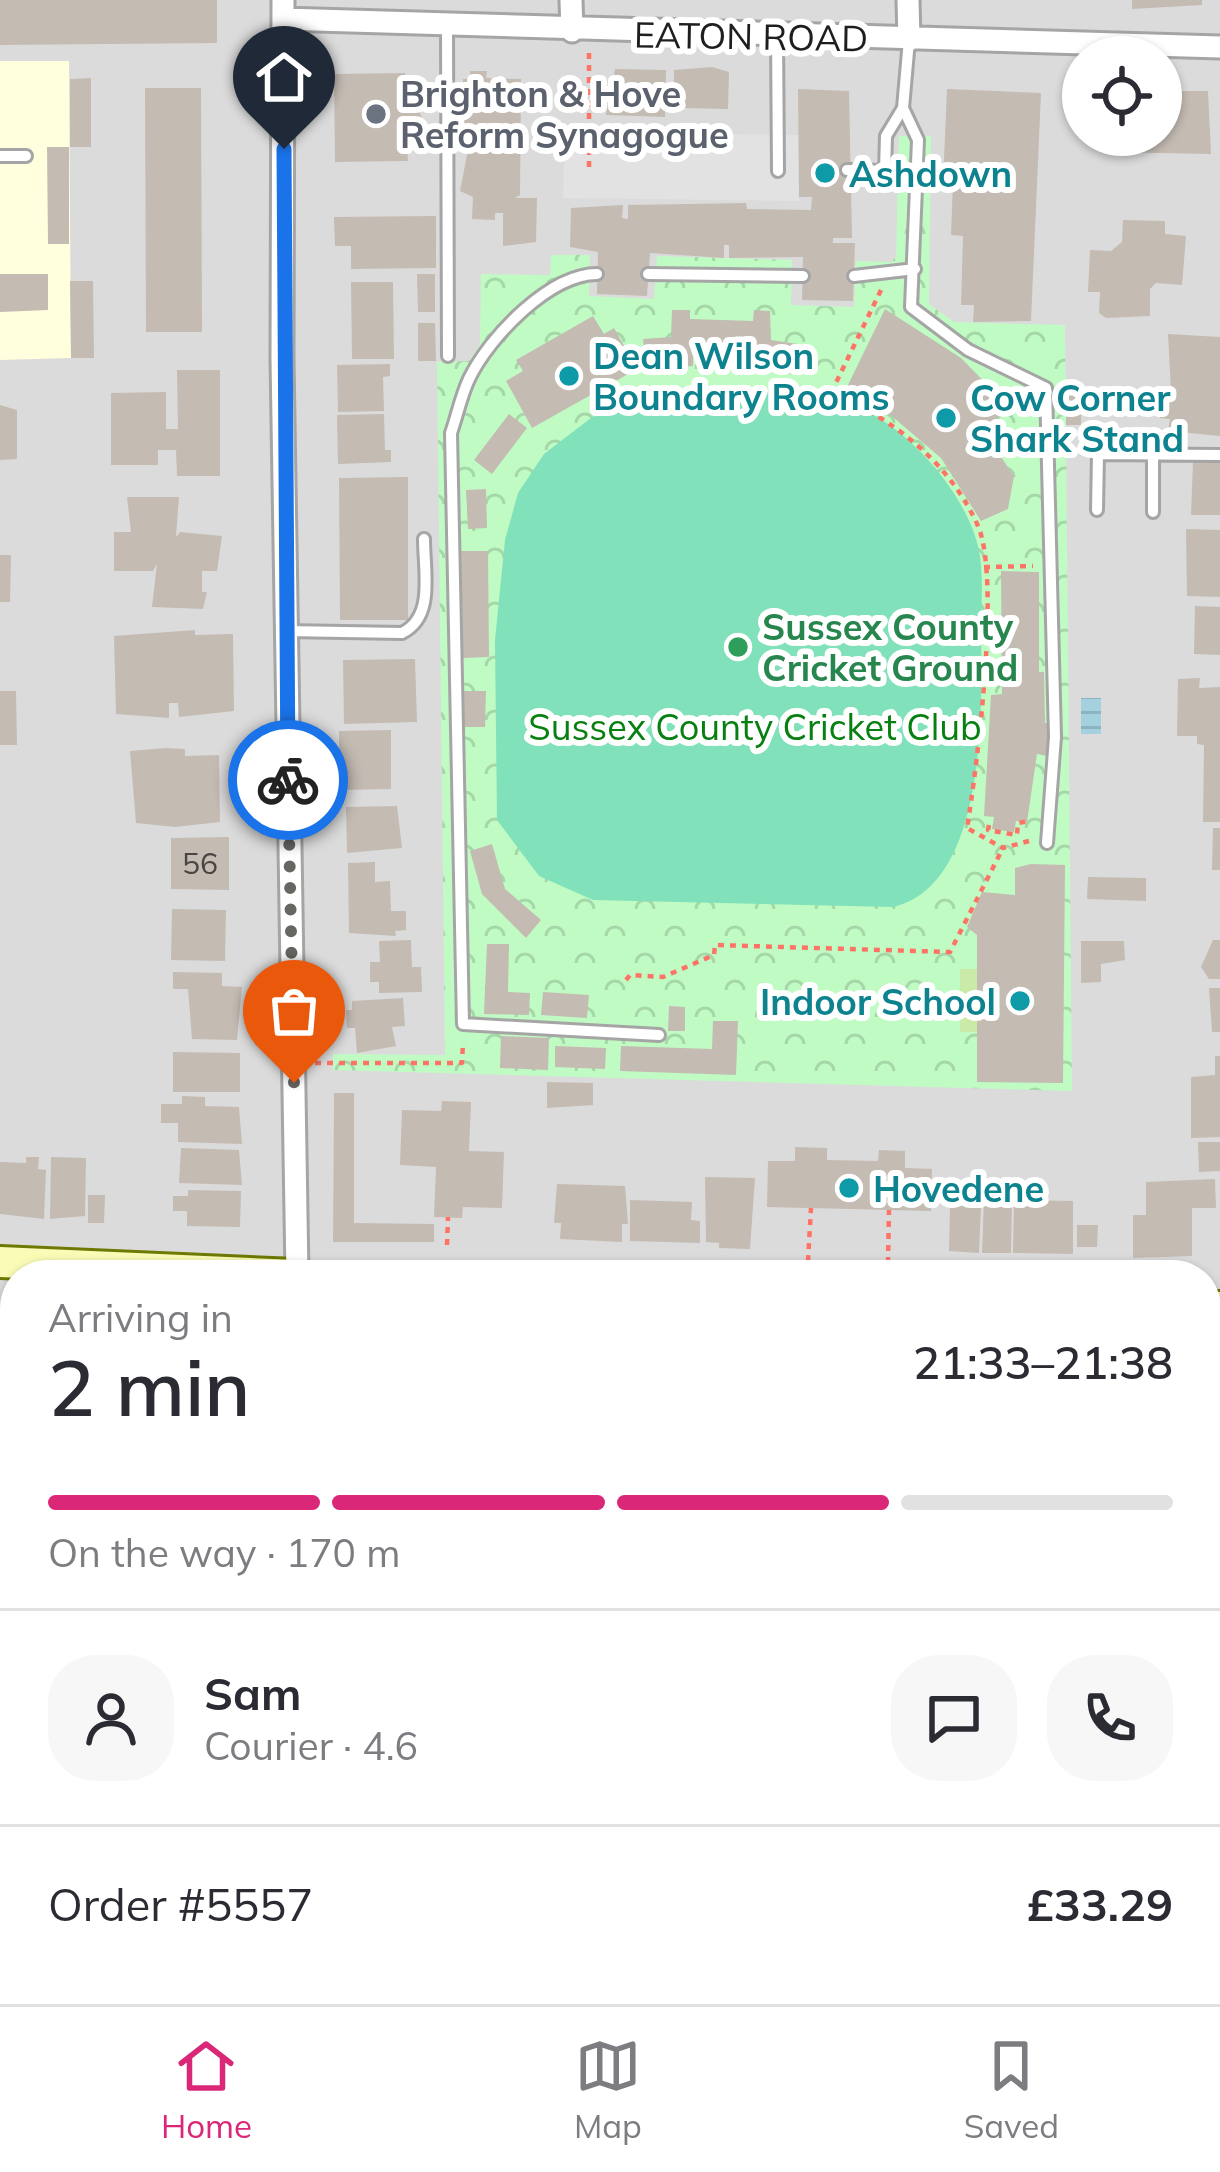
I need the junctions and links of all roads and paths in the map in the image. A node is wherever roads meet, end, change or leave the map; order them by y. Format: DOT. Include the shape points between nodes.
graph roads {
  1 [pos="571,0"];
  2 [pos="908,0"];
  3 [pos="283,10"];
  4 [pos="447,24"];
  5 [pos="580,32"];
  6 [pos="777,35"];
  7 [pos="909,40"];
  8 [pos="1220,47"];
  9 [pos="904,108"];
  10 [pos="0,156"];
  11 [pos="26,156"];
  12 [pos="449,163"];
  13 [pos="468,163"];
  14 [pos="589,167"];
  15 [pos="847,170"];
  16 [pos="778,171"];
  17 [pos="915,269"];
  18 [pos="889,273"];
  19 [pos="597,274"];
  20 [pos="648,274"];
  21 [pos="803,276"];
  22 [pos="854,276"];
  23 [pos="448,356"];
  24 [pos="1154,455"];
  25 [pos="1220,455"];
  26 [pos="1097,511"];
  27 [pos="1153,512"];
  28 [pos="424,539"];
  29 [pos="1050,566"];
  30 [pos="985,567"];
  31 [pos="285,631"];
  32 [pos="989,825"];
  33 [pos="1034,827"];
  34 [pos="1047,843"];
  35 [pos="1003,848"];
  36 [pos="626,980"];
  37 [pos="463,1024"];
  38 [pos="659,1036"];
  39 [pos="294,1064"];
  40 [pos="811,1208"];
  41 [pos="889,1210"];
  42 [pos="448,1217"];
  43 [pos="447,1245"];
  44 [pos="296,1260"];
  45 [pos="808,1260"];
  46 [pos="888,1260"];
  1 -- 5 [label="street"];
  2 -- 7 [label="street"];
  3 -- 4 [label="street, EATON ROAD"];
  3 -- 31 [label="street"];
  4 -- 5 [label="street, EATON ROAD"];
  4 -- 12 [label="lane"];
  5 -- 6 [label="street, EATON ROAD"];
  5 -- 14 [label="path"];
  6 -- 7 [label="street, EATON ROAD"];
  6 -- 16 [label="lane"];
  7 -- 8 [label="street, EATON ROAD"];
  7 -- 9 [label="lane"];
  9 -- 15 [label="lane" via="886,136 885,171"];
  9 -- 17 [label="lane" via="918,140"];
  10 -- 11 [label="lane"];
  12 -- 13 [label="lane"];
  12 -- 23 [label="lane"];
  17 -- 18 [label="lane"];
  17 -- 29 [label="lane" via="911,307 968,350 1046,388"];
  18 -- 22 [label="lane"];
  18 -- 30 [label="path" via="831,393 897,426 939,467 978,527"];
  19 -- 37 [label="lane" via="576,274 514,319 470,376 451,434"];
  20 -- 21 [label="lane"];
  24 -- 25 [label="lane"];
  24 -- 26 [label="lane" via="1098,454"];
  24 -- 27 [label="lane"];
  28 -- 31 [label="lane" via="424,615 417,626 402,633"];
  29 -- 30 [label="path"];
  29 -- 34 [label="lane" via="1055,737"];
  30 -- 35 [label="path" via="983,733 967,828"];
  31 -- 39 [label="street"];
  32 -- 33 [label="path" via="1017,835 1030,811"];
  34 -- 35 [label="path"];
  35 -- 36 [label="path" via="950,952 715,945 714,955 663,977"];
  37 -- 38 [label="lane"];
  37 -- 39 [label="path" via="462,1063"];
  39 -- 44 [label="street"];
  40 -- 45 [label="path"];
  41 -- 46 [label="path"];
  42 -- 43 [label="path"];
}
